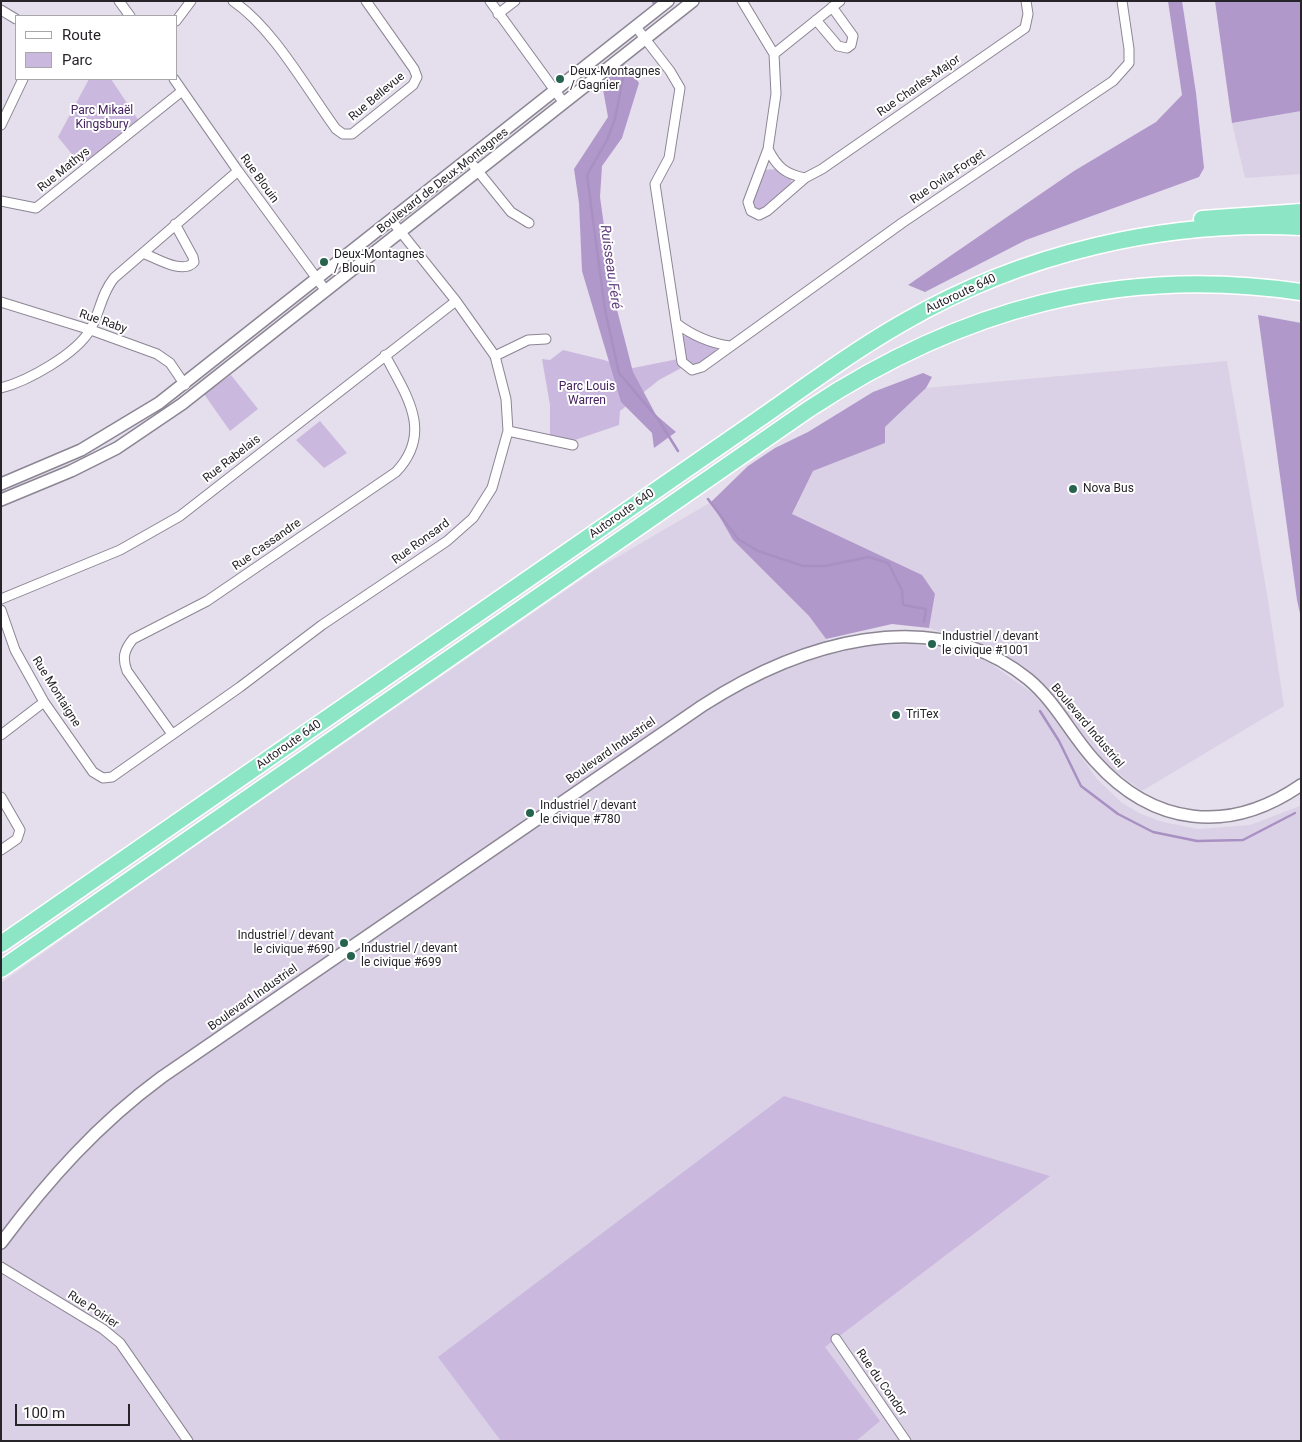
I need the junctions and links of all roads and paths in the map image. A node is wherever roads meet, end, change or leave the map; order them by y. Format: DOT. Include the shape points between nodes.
graph roads {
  1 [pos="119,1"];
  2 [pos="191,1"];
  3 [pos="232,1"];
  4 [pos="366,1"];
  5 [pos="490,1"];
  6 [pos="515,1"];
  7 [pos="668,1"];
  8 [pos="693,1"];
  9 [pos="742,1"];
  10 [pos="1026,1"];
  11 [pos="1122,1"];
  12 [pos="836,4"];
  13 [pos="1,10"];
  14 [pos="498,14"];
  15 [pos="129,15"];
  16 [pos="15,18"];
  17 [pos="178,18"];
  18 [pos="816,20"];
  19 [pos="636,27"];
  20 [pos="646,40"];
  21 [pos="774,54"];
  22 [pos="22,80"];
  23 [pos="175,80"];
  24 [pos="555,90"];
  25 [pos="182,91"];
  26 [pos="564,103"];
  27 [pos="3,115"];
  28 [pos="1,125"];
  29 [pos="768,149"];
  30 [pos="469,160"];
  31 [pos="238,171"];
  32 [pos="477,171"];
  33 [pos="804,178"];
  34 [pos="1,202"];
  35 [pos="1301,212"];
  36 [pos="392,220"];
  37 [pos="1248,220"];
  38 [pos="530,223"];
  39 [pos="175,224"];
  40 [pos="1301,227"];
  41 [pos="400,232"];
  42 [pos="143,253"];
  43 [pos="317,280"];
  44 [pos="326,292"];
  45 [pos="1301,292"];
  46 [pos="456,301"];
  47 [pos="1,302"];
  48 [pos="676,323"];
  49 [pos="91,330"];
  50 [pos="546,339"];
  51 [pos="730,346"];
  52 [pos="385,355"];
  53 [pos="495,356"];
  54 [pos="185,384"];
  55 [pos="1,388"];
  56 [pos="508,431"];
  57 [pos="573,445"];
  58 [pos="1,484"];
  59 [pos="1,500"];
  60 [pos="1,599"];
  61 [pos="1,610"];
  62 [pos="44,702"];
  63 [pos="172,734"];
  64 [pos="1,735"];
  65 [pos="103,778"];
  66 [pos="1301,785"];
  67 [pos="1,797"];
  68 [pos="1,850"];
  69 [pos="1,944"];
  70 [pos="1,969"];
  71 [pos="1,1243"];
  72 [pos="1,1267"];
  73 [pos="836,1340"];
  74 [pos="904,1437"];
  75 [pos="188,1441"];
  76 [pos="893,1441"];
  1 -- 15 [label="street"];
  2 -- 17 [label="street"];
  3 -- 4 [label="street, Rue Bellevue" via="263,27 336,129 343,134 352,134 413,85 417,77"];
  5 -- 14 [label="street"];
  6 -- 14 [label="street"];
  7 -- 19 [label="street, Boulevard de Deux-Montagnes"];
  8 -- 20 [label="street, Boulevard de Deux-Montagnes"];
  9 -- 21 [label="street, Rue Charles-Major"];
  10 -- 33 [label="street, Rue Charles-Major" via="1025,28 822,169"];
  11 -- 51 [label="street, Rue Ovila-Forget" via="1129,62 1113,81 902,223"];
  12 -- 18 [label="street"];
  12 -- 18 [label="street" via="853,36 851,45 847,48 838,46"];
  13 -- 16 [label="street"];
  14 -- 24 [label="street"];
  18 -- 21 [label="street"];
  19 -- 20 [label="street, Rue Ovila-Forget"];
  19 -- 24 [label="street, Boulevard de Deux-Montagnes"];
  20 -- 26 [label="street, Boulevard de Deux-Montagnes"];
  20 -- 48 [label="street, Rue Ovila-Forget" via="680,88 669,158 655,184"];
  21 -- 29 [label="street, Rue Charles-Major" via="776,94"];
  22 -- 27 [label="street"];
  23 -- 25 [label="street, Rue Blouin"];
  24 -- 26 [label="street"];
  24 -- 30 [label="street, Boulevard de Deux-Montagnes"];
  25 -- 31 [label="street, Rue Blouin"];
  25 -- 34 [label="street, Rue Mathys" via="36,208"];
  26 -- 32 [label="street, Boulevard de Deux-Montagnes"];
  27 -- 28 [label="street"];
  29 -- 33 [label="street" via="781,169"];
  29 -- 33 [label="street, Rue Charles-Major" via="748,202 751,211 759,215 767,211"];
  30 -- 32 [label="street"];
  30 -- 36 [label="street, Boulevard de Deux-Montagnes"];
  31 -- 39 [label="street"];
  31 -- 43 [label="street, Rue Blouin"];
  32 -- 38 [label="street" via="511,212"];
  32 -- 41 [label="street, Boulevard de Deux-Montagnes"];
  35 -- 37 [label="highway"];
  36 -- 41 [label="street, Rue Ronsard"];
  36 -- 43 [label="street, Boulevard de Deux-Montagnes"];
  37 -- 40 [label="highway, Autoroute 640"];
  37 -- 69 [label="highway, Autoroute 640" via="1212,223 1110,243 1042,261 937,304 883,335"];
  39 -- 42 [label="street"];
  39 -- 42 [label="street" via="193,257 191,266 183,268"];
  41 -- 44 [label="street, Boulevard de Deux-Montagnes"];
  41 -- 46 [label="street, Rue Ronsard"];
  42 -- 49 [label="street" via="106,287"];
  43 -- 44 [label="street, Rue Blouin"];
  43 -- 54 [label="street, Boulevard de Deux-Montagnes"];
  44 -- 59 [label="street, Boulevard de Deux-Montagnes" via="182,404 117,448"];
  45 -- 70 [label="highway, Autoroute 640" via="1259,287 1181,285 1124,288 1073,296 949,332 869,371 809,409"];
  46 -- 52 [label="street, Rue Rabelais"];
  46 -- 53 [label="street, Rue Ronsard"];
  47 -- 49 [label="street, Rue Raby"];
  48 -- 51 [label="street" via="714,344"];
  48 -- 51 [label="street, Rue Ovila-Forget" via="682,362 692,370 702,367"];
  49 -- 54 [label="street, Rue Raby" via="157,354 170,364"];
  49 -- 55 [label="street" via="63,359"];
  50 -- 53 [label="street" via="528,340"];
  52 -- 60 [label="street, Rue Rabelais" via="180,516 120,550"];
  52 -- 63 [label="street, Rue Cassandre" via="412,407 414,447 406,461 396,472 207,601 133,638 125,648 123,660 127,671"];
  53 -- 56 [label="street, Rue Ronsard" via="506,399"];
  54 -- 58 [label="street, Boulevard de Deux-Montagnes" via="106,437 57,462"];
  56 -- 57 [label="street"];
  56 -- 63 [label="street, Rue Ronsard" via="492,488 467,524"];
  61 -- 62 [label="street, Rue Montaigne" via="15,650"];
  62 -- 64 [label="street"];
  62 -- 65 [label="street, Rue Montaigne" via="93,772"];
  63 -- 65 [label="street, Rue Ronsard" via="112,777"];
  66 -- 71 [label="street, Boulevard Industriel" via="1278,799 1243,813 1202,817 1166,812 1141,800 1115,781 1094,760 1041,691 1012,668 981,652 939,640 896,636 853,641 800,656 758,674 702,706 147,1088 83,1144 41,1190"];
  67 -- 68 [label="street" via="20,830 17,839"];
  72 -- 75 [label="street, Rue Poirier" via="103,1329 120,1343"];
  73 -- 74 [label="street, Rue du Condor"];
  74 -- 76 [label="street"];
}
